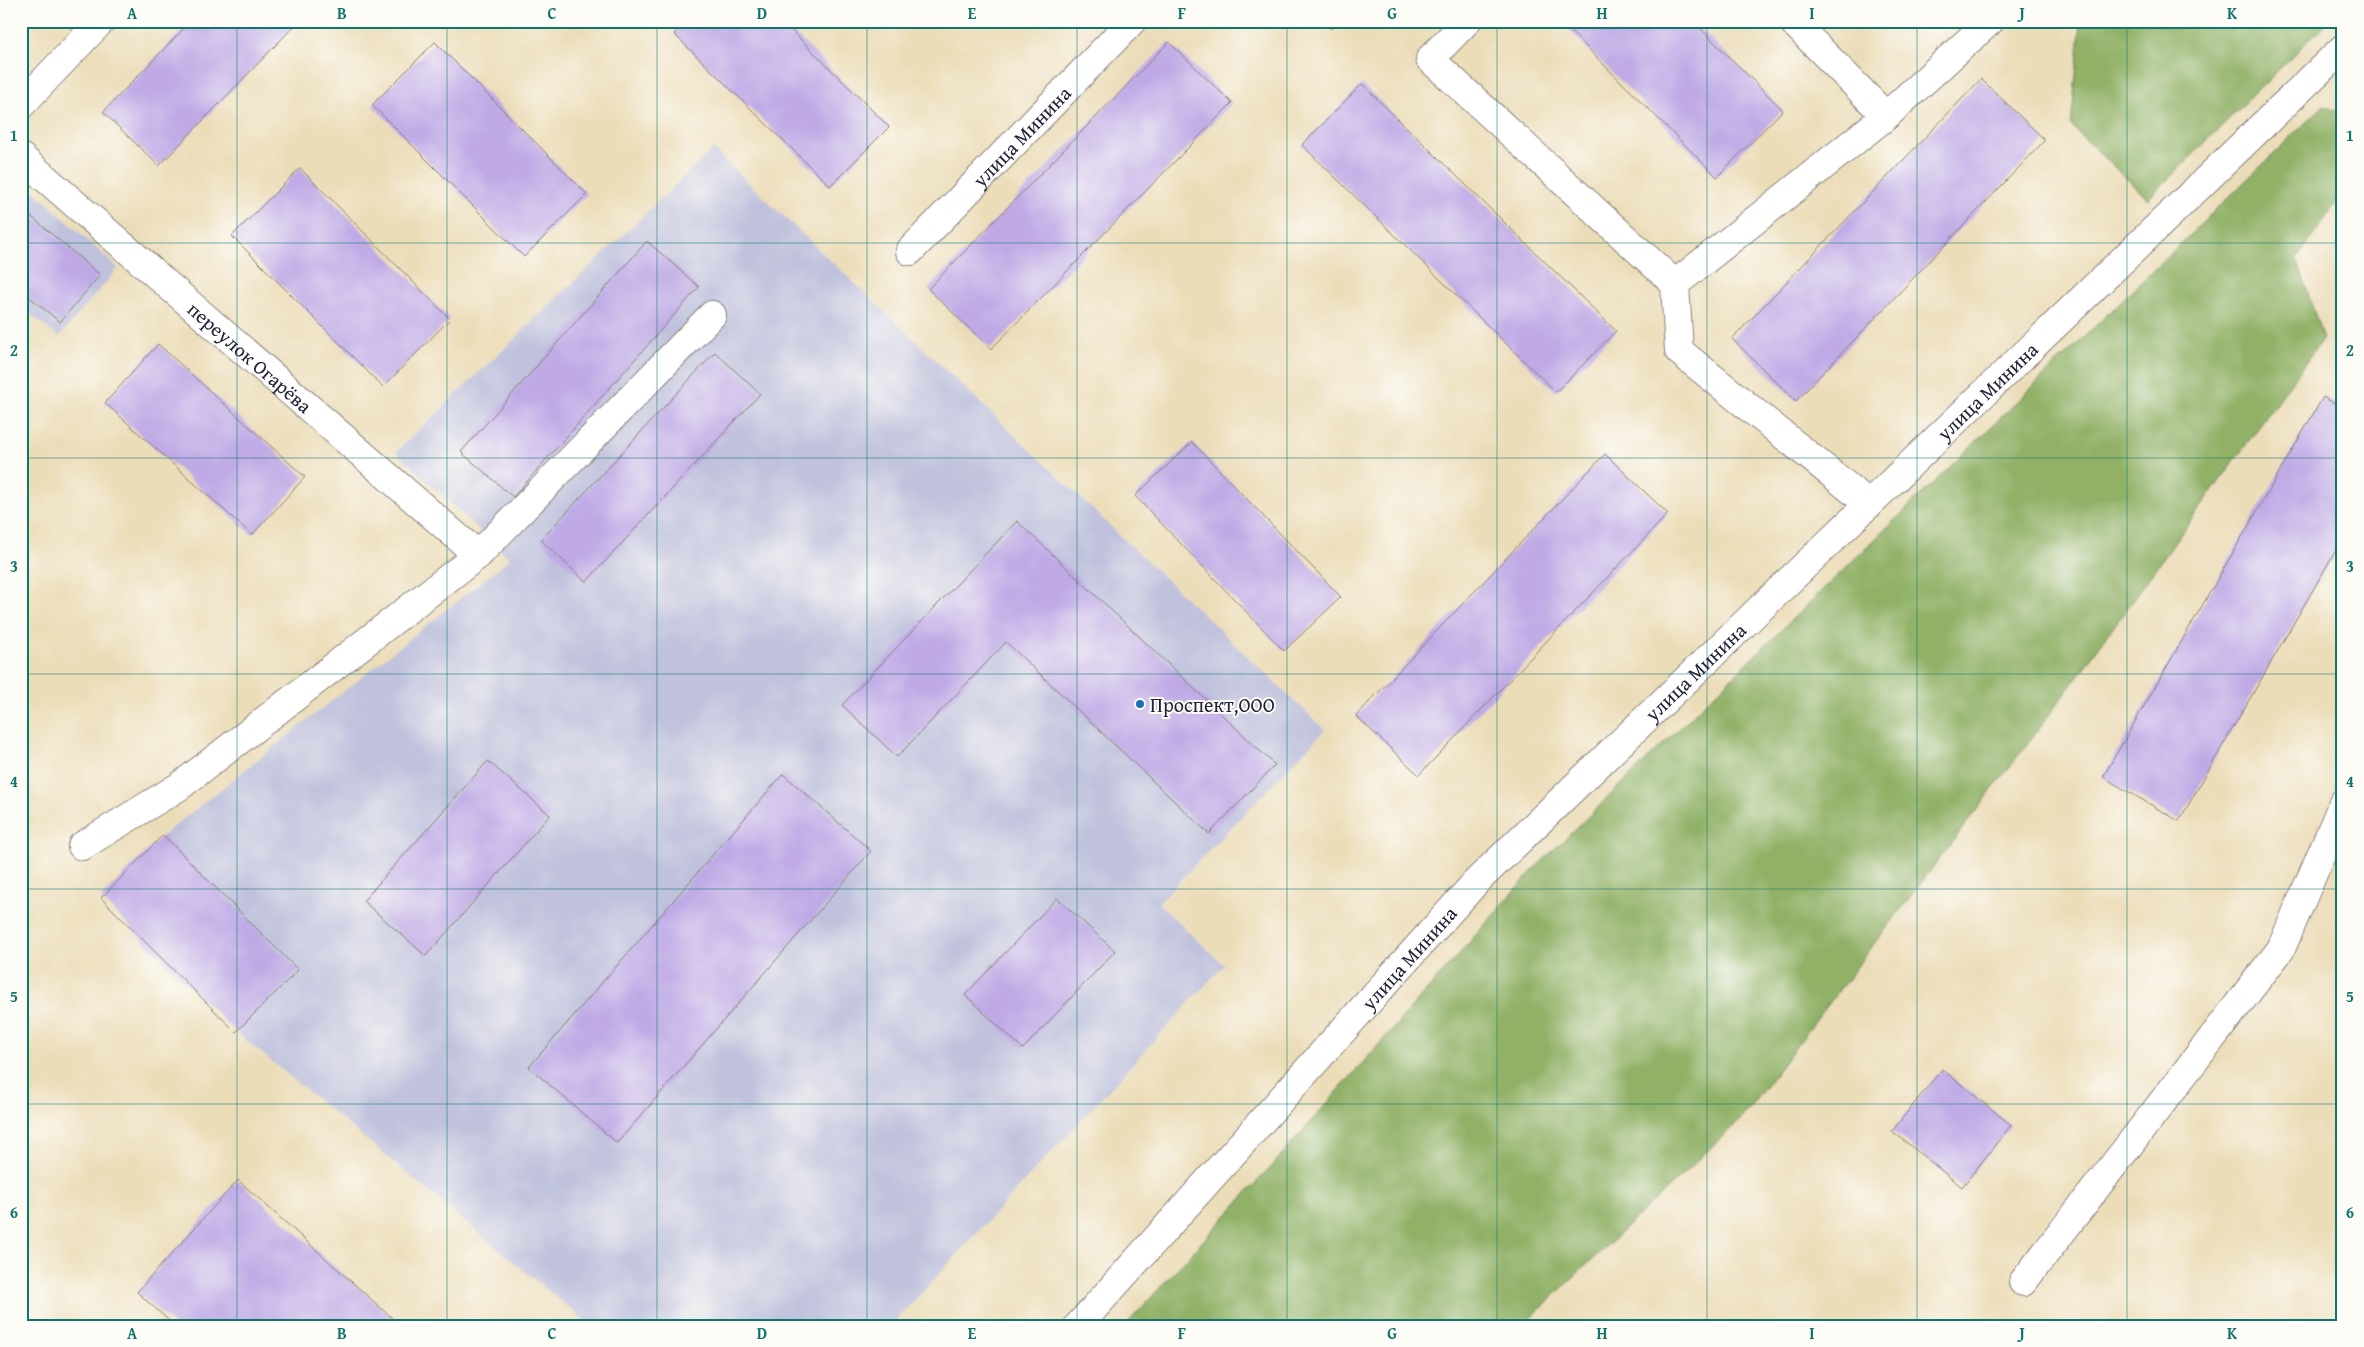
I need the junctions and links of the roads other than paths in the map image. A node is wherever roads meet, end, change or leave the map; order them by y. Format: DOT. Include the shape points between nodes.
graph roads {
  1 [pos="101,21"];
  2 [pos="1132,21"];
  3 [pos="1467,21"];
  4 [pos="1792,21"];
  5 [pos="1990,21"];
  6 [pos="2343,48"];
  7 [pos="21,105"];
  8 [pos="1886,116"];
  9 [pos="21,157"];
  10 [pos="910,251"];
  11 [pos="1676,284"];
  12 [pos="712,314"];
  13 [pos="1869,504"];
  14 [pos="478,555"];
  15 [pos="2343,803"];
  16 [pos="82,846"];
  17 [pos="2023,1282"];
  18 [pos="1078,1326"];
  1 -- 7 [label="street"];
  2 -- 10 [label="street, улица Минина"];
  3 -- 11 [label="street" via="1430,59"];
  4 -- 8 [label="street"];
  5 -- 8 [label="street"];
  6 -- 13 [label="street, улица Минина"];
  8 -- 11 [label="street"];
  9 -- 14 [label="street, переулок Огарёва"];
  11 -- 13 [label="street" via="1679,351"];
  12 -- 14 [label="street"];
  13 -- 18 [label="street, улица Минина" via="1477,881"];
  14 -- 16 [label="street" via="180,786"];
  15 -- 17 [label="street" via="2281,949"];
}
